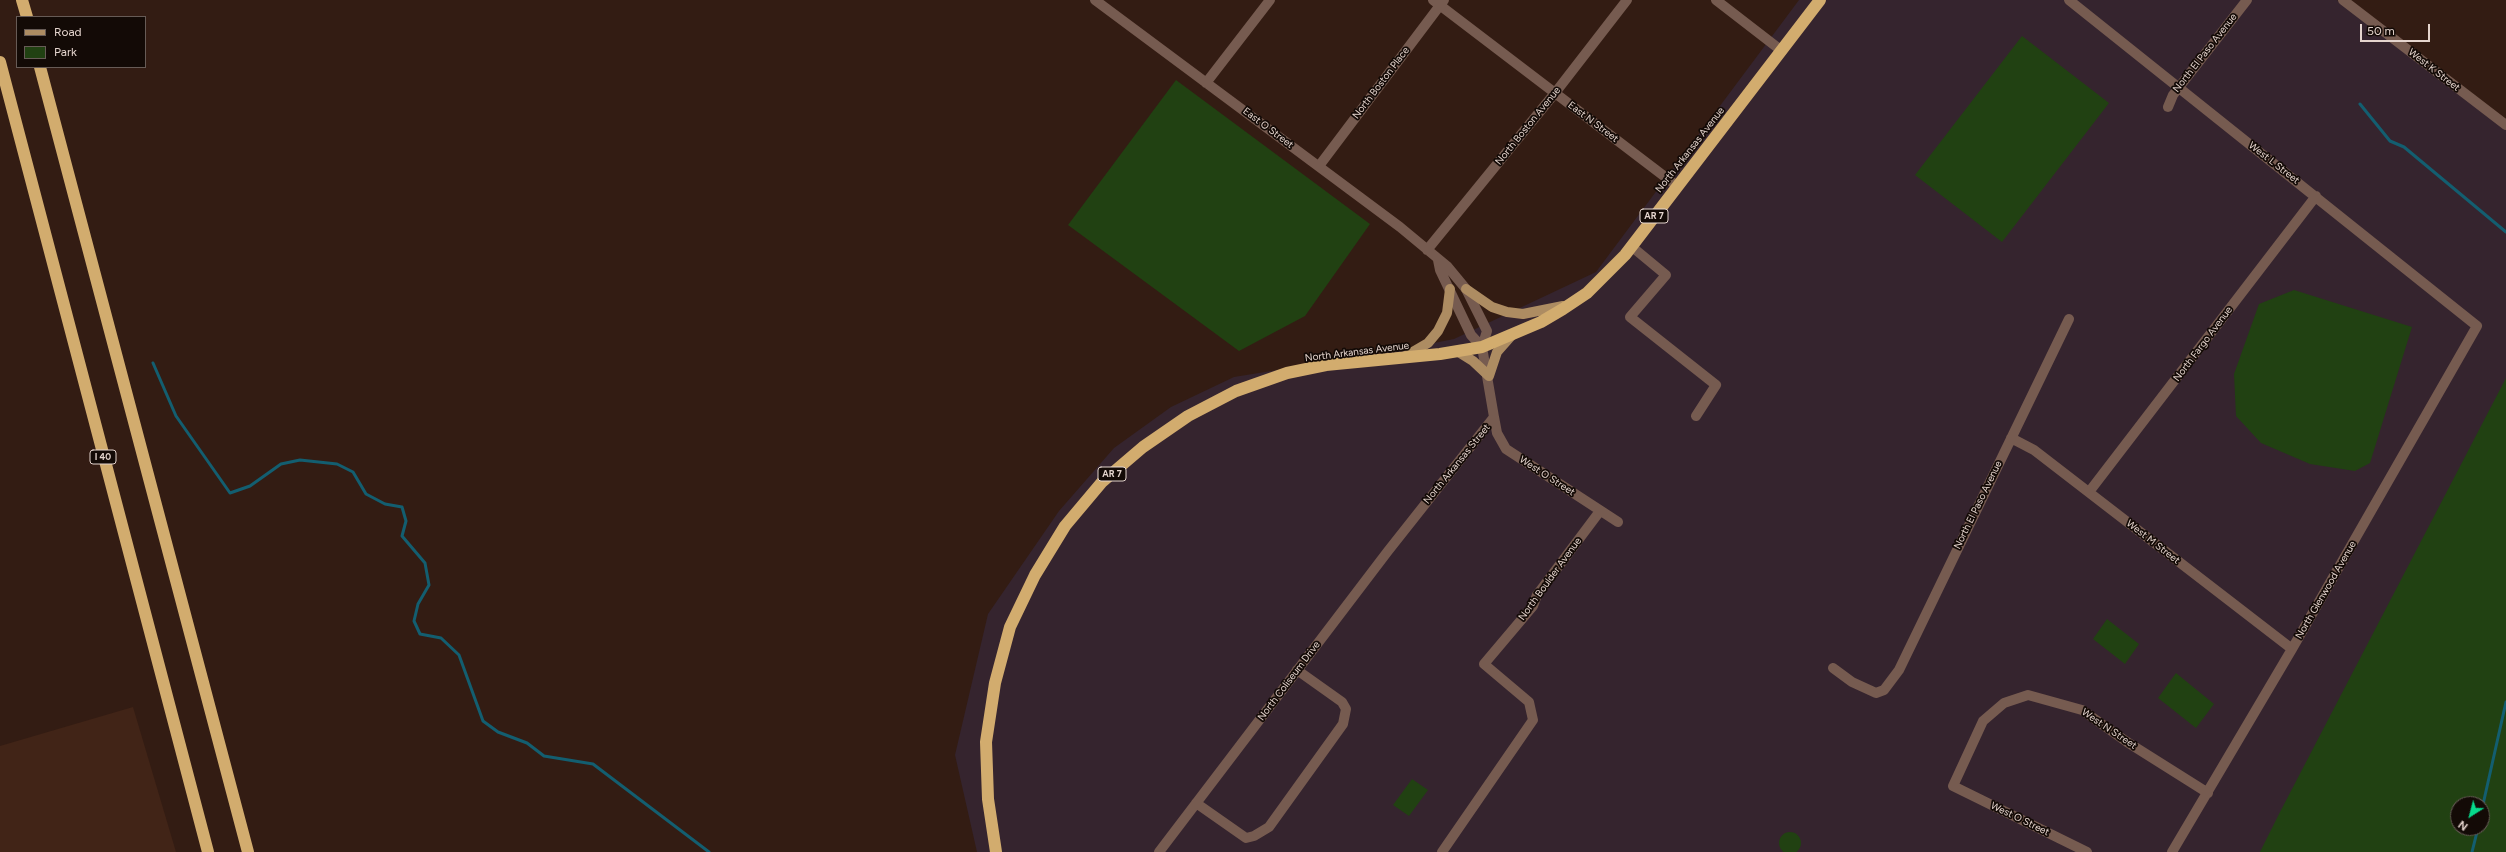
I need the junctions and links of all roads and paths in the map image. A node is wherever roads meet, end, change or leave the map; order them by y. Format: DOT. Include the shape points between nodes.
graph roads {
  1 [pos="22,0"];
  2 [pos="1270,0"];
  3 [pos="1627,0"];
  4 [pos="1716,0"];
  5 [pos="1820,0"];
  6 [pos="2069,0"];
  7 [pos="2247,0"];
  8 [pos="2343,0"];
  9 [pos="1100,2"];
  10 [pos="1439,2"];
  11 [pos="27,16"];
  12 [pos="1782,51"];
  13 [pos="0,62"];
  14 [pos="40,68"];
  15 [pos="1206,83"];
  16 [pos="2179,87"];
  17 [pos="1555,93"];
  18 [pos="2168,107"];
  19 [pos="2506,125"];
  20 [pos="1319,166"];
  21 [pos="1677,186"];
  22 [pos="2316,196"];
  23 [pos="1631,246"];
  24 [pos="1427,250"];
  25 [pos="1438,260"];
  26 [pos="1450,288"];
  27 [pos="1466,289"];
  28 [pos="1571,304"];
  29 [pos="2069,319"];
  30 [pos="2477,326"];
  31 [pos="1512,336"];
  32 [pos="1482,347"];
  33 [pos="1457,351"];
  34 [pos="1402,359"];
  35 [pos="1489,376"];
  36 [pos="1696,416"];
  37 [pos="1494,417"];
  38 [pos="2011,438"];
  39 [pos="2090,492"];
  40 [pos="1419,511"];
  41 [pos="1600,511"];
  42 [pos="1618,522"];
  43 [pos="2292,649"];
  44 [pos="1833,668"];
  45 [pos="1298,670"];
  46 [pos="1953,786"];
  47 [pos="2208,793"];
  48 [pos="1196,803"];
  49 [pos="208,852"];
  50 [pos="248,852"];
  51 [pos="996,852"];
  52 [pos="1159,852"];
  53 [pos="1442,852"];
  54 [pos="2088,852"];
  55 [pos="2172,852"];
  1 -- 11 [label="highway"];
  2 -- 15 [label="street"];
  3 -- 17 [label="street, North Boston Avenue"];
  4 -- 12 [label="street"];
  5 -- 12 [label="highway, North Arkansas Avenue / AR 7"];
  6 -- 16 [label="street, West L Street"];
  7 -- 16 [label="street, North El Paso Avenue"];
  8 -- 19 [label="street, West K Street"];
  9 -- 15 [label="street, East O Street"];
  10 -- 17 [label="street, East N Street"];
  10 -- 20 [label="street, North Boston Place"];
  12 -- 21 [label="highway, North Arkansas Avenue / AR 7"];
  13 -- 49 [label="highway, I 40"];
  14 -- 50 [label="highway"];
  15 -- 20 [label="street, East O Street"];
  16 -- 18 [label="street, North El Paso Avenue"];
  16 -- 22 [label="street, West L Street"];
  17 -- 21 [label="street, East N Street"];
  17 -- 24 [label="street, North Boston Avenue"];
  20 -- 24 [label="street, East O Street"];
  21 -- 23 [label="highway, North Arkansas Avenue / AR 7"];
  22 -- 30 [label="street, West L Street"];
  22 -- 39 [label="street, North Fargo Avenue"];
  23 -- 28 [label="highway, North Arkansas Avenue / AR 7" via="1607,275"];
  23 -- 36 [label="street" via="1666,275 1630,317 1716,385"];
  24 -- 25 [label="street, East O Street"];
  25 -- 26 [label="street, East O Street" via="1440,270"];
  25 -- 27 [label="street, East O Street" via="1447,266"];
  26 -- 32 [label="street, East O Street" via="1471,335"];
  26 -- 34 [label="main road" via="1447,313 1438,331 1428,343"];
  27 -- 28 [label="main road" via="1492,307 1507,312 1537,313"];
  27 -- 32 [label="street, East O Street" via="1487,331"];
  28 -- 31 [label="highway, North Arkansas Avenue / AR 7"];
  29 -- 38 [label="street, North El Paso Avenue"];
  30 -- 43 [label="street, North Glenwood Avenue"];
  31 -- 32 [label="highway, North Arkansas Avenue / AR 7"];
  31 -- 35 [label="main road" via="1498,352"];
  32 -- 33 [label="highway, North Arkansas Avenue / AR 7"];
  32 -- 35 [label="street, North Arkansas Street"];
  33 -- 34 [label="highway, North Arkansas Avenue / AR 7"];
  33 -- 35 [label="main road"];
  34 -- 51 [label="highway, North Arkansas Avenue / AR 7" via="1326,365 1287,373 1231,393 1188,416 1143,447 1102,482 1070,521 1035,575 1010,627 995,683 986,742 988,799"];
  35 -- 37 [label="street, North Arkansas Street"];
  37 -- 40 [label="street, North Arkansas Street"];
  37 -- 41 [label="street, West O Street" via="1497,433 1506,449"];
  38 -- 39 [label="street, West M Street" via="2034,450"];
  38 -- 44 [label="street, North El Paso Avenue" via="1899,670 1884,690 1876,693 1852,682"];
  39 -- 43 [label="street, West M Street"];
  40 -- 45 [label="street, North Coliseum Drive"];
  41 -- 42 [label="street, West O Street"];
  41 -- 53 [label="street, North Boulder Avenue" via="1537,595 1533,606 1484,664 1529,702 1533,720"];
  43 -- 47 [label="street, North Glenwood Avenue"];
  45 -- 48 [label="street, North Coliseum Drive"];
  45 -- 48 [label="street" via="1342,702 1346,709 1343,724 1269,827 1246,838"];
  46 -- 47 [label="street, West N Street" via="1983,721 2004,703 2028,695 2082,710"];
  46 -- 54 [label="street, West O Street"];
  47 -- 55 [label="street, North Glenwood Avenue"];
  48 -- 52 [label="street, North Coliseum Drive"];
}
